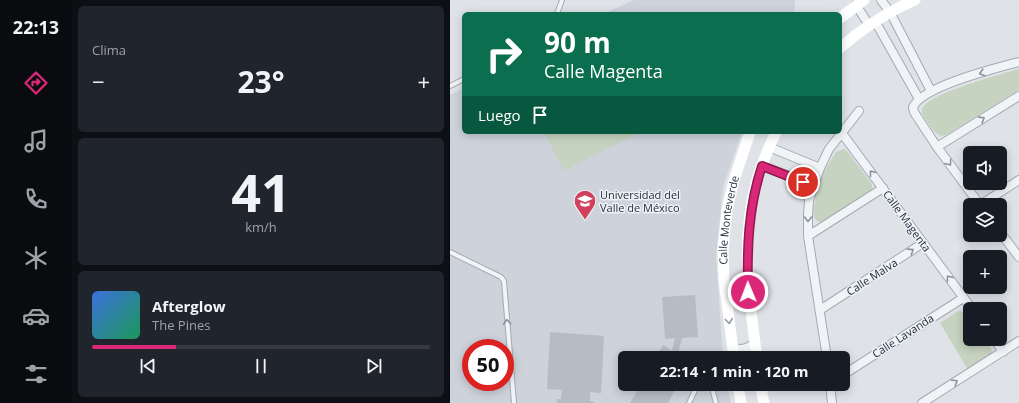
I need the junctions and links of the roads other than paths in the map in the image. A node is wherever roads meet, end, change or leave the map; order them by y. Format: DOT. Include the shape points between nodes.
graph roads {
  1 [pos="562,0"];
  2 [pos="881,0"];
  3 [pos="915,0"];
  4 [pos="860,3"];
  5 [pos="558,12"];
  6 [pos="890,12"];
  7 [pos="842,16"];
  8 [pos="872,23"];
  9 [pos="842,46"];
  10 [pos="1019,62"];
  11 [pos="462,80"];
  12 [pos="450,86"];
  13 [pos="931,91"];
  14 [pos="1019,96"];
  15 [pos="919,99"];
  16 [pos="859,111"];
  17 [pos="842,131"];
  18 [pos="842,133"];
  19 [pos="749,134"];
  20 [pos="775,134"];
  21 [pos="840,134"];
  22 [pos="769,147"];
  23 [pos="937,147"];
  24 [pos="762,166"];
  25 [pos="820,168"];
  26 [pos="1019,180"];
  27 [pos="814,185"];
  28 [pos="883,188"];
  29 [pos="975,198"];
  30 [pos="991,198"];
  31 [pos="808,236"];
  32 [pos="1007,241"];
  33 [pos="923,243"];
  34 [pos="450,252"];
  35 [pos="1019,257"];
  36 [pos="963,298"];
  37 [pos="966,302"];
  38 [pos="820,310"];
  39 [pos="1019,341"];
  40 [pos="755,342"];
  41 [pos="999,346"];
  42 [pos="734,351"];
  43 [pos="736,351"];
  44 [pos="756,351"];
  45 [pos="826,351"];
  46 [pos="1003,352"];
  47 [pos="850,371"];
  48 [pos="695,391"];
  49 [pos="713,391"];
  50 [pos="739,391"];
  51 [pos="761,391"];
  52 [pos="831,391"];
  53 [pos="514,403"];
  54 [pos="689,403"];
  55 [pos="716,403"];
  56 [pos="741,403"];
  57 [pos="764,403"];
  58 [pos="832,403"];
  59 [pos="922,403"];
  1 -- 5 [label="lane"];
  2 -- 6 [label="street"];
  3 -- 6 [label="main road"];
  4 -- 7 [label="main road"];
  4 -- 8 [label="street"];
  6 -- 8 [label="main road"];
  6 -- 13 [label="street"];
  8 -- 9 [label="main road"];
  8 -- 15 [label="street"];
  10 -- 13 [label="street, one-way" via="963,78"];
  11 -- 12 [label="lane"];
  13 -- 15 [label="street"];
  23 -- 14 [label="street, one-way"];
  15 -- 23 [label="street" via="913,105 913,110"];
  16 -- 17 [label="street"];
  28 -- 18 [label="street, Calle Magenta, one-way"];
  19 -- 42 [label="main road, Calle Monteverde, one-way" via="727,210 723,250 724,280"];
  20 -- 22 [label="main road, Calle Monteverde"];
  21 -- 25 [label="street"];
  22 -- 24 [label="main road, Calle Monteverde"];
  22 -- 25 [label="street"];
  23 -- 29 [label="street, one-way"];
  24 -- 27 [label="street"];
  24 -- 40 [label="main road, Calle Monteverde" via="755,186 749,222 747,257 748,292"];
  25 -- 27 [label="street"];
  26 -- 30 [label="street"];
  27 -- 31 [label="street, one-way" via="809,200"];
  28 -- 31 [label="street"];
  28 -- 33 [label="street, Calle Magenta"];
  31 -- 38 [label="street"];
  32 -- 35 [label="street"];
  36 -- 33 [label="street, Calle Magenta, one-way"];
  38 -- 33 [label="street, Calle Malva, one-way"];
  53 -- 34 [label="lane, one-way" via="504,281 501,277"];
  36 -- 37 [label="street, Calle Magenta"];
  36 -- 47 [label="street, Calle Lavanda"];
  38 -- 45 [label="street"];
  39 -- 46 [label="street"];
  40 -- 43 [label="street"];
  40 -- 44 [label="main road, Calle Monteverde"];
  41 -- 46 [label="street"];
  59 -- 46 [label="street, one-way"];
  48 -- 54 [label="lane"];
  49 -- 55 [label="lane"];
  50 -- 56 [label="main road"];
  51 -- 57 [label="main road"];
  52 -- 58 [label="street"];
}
